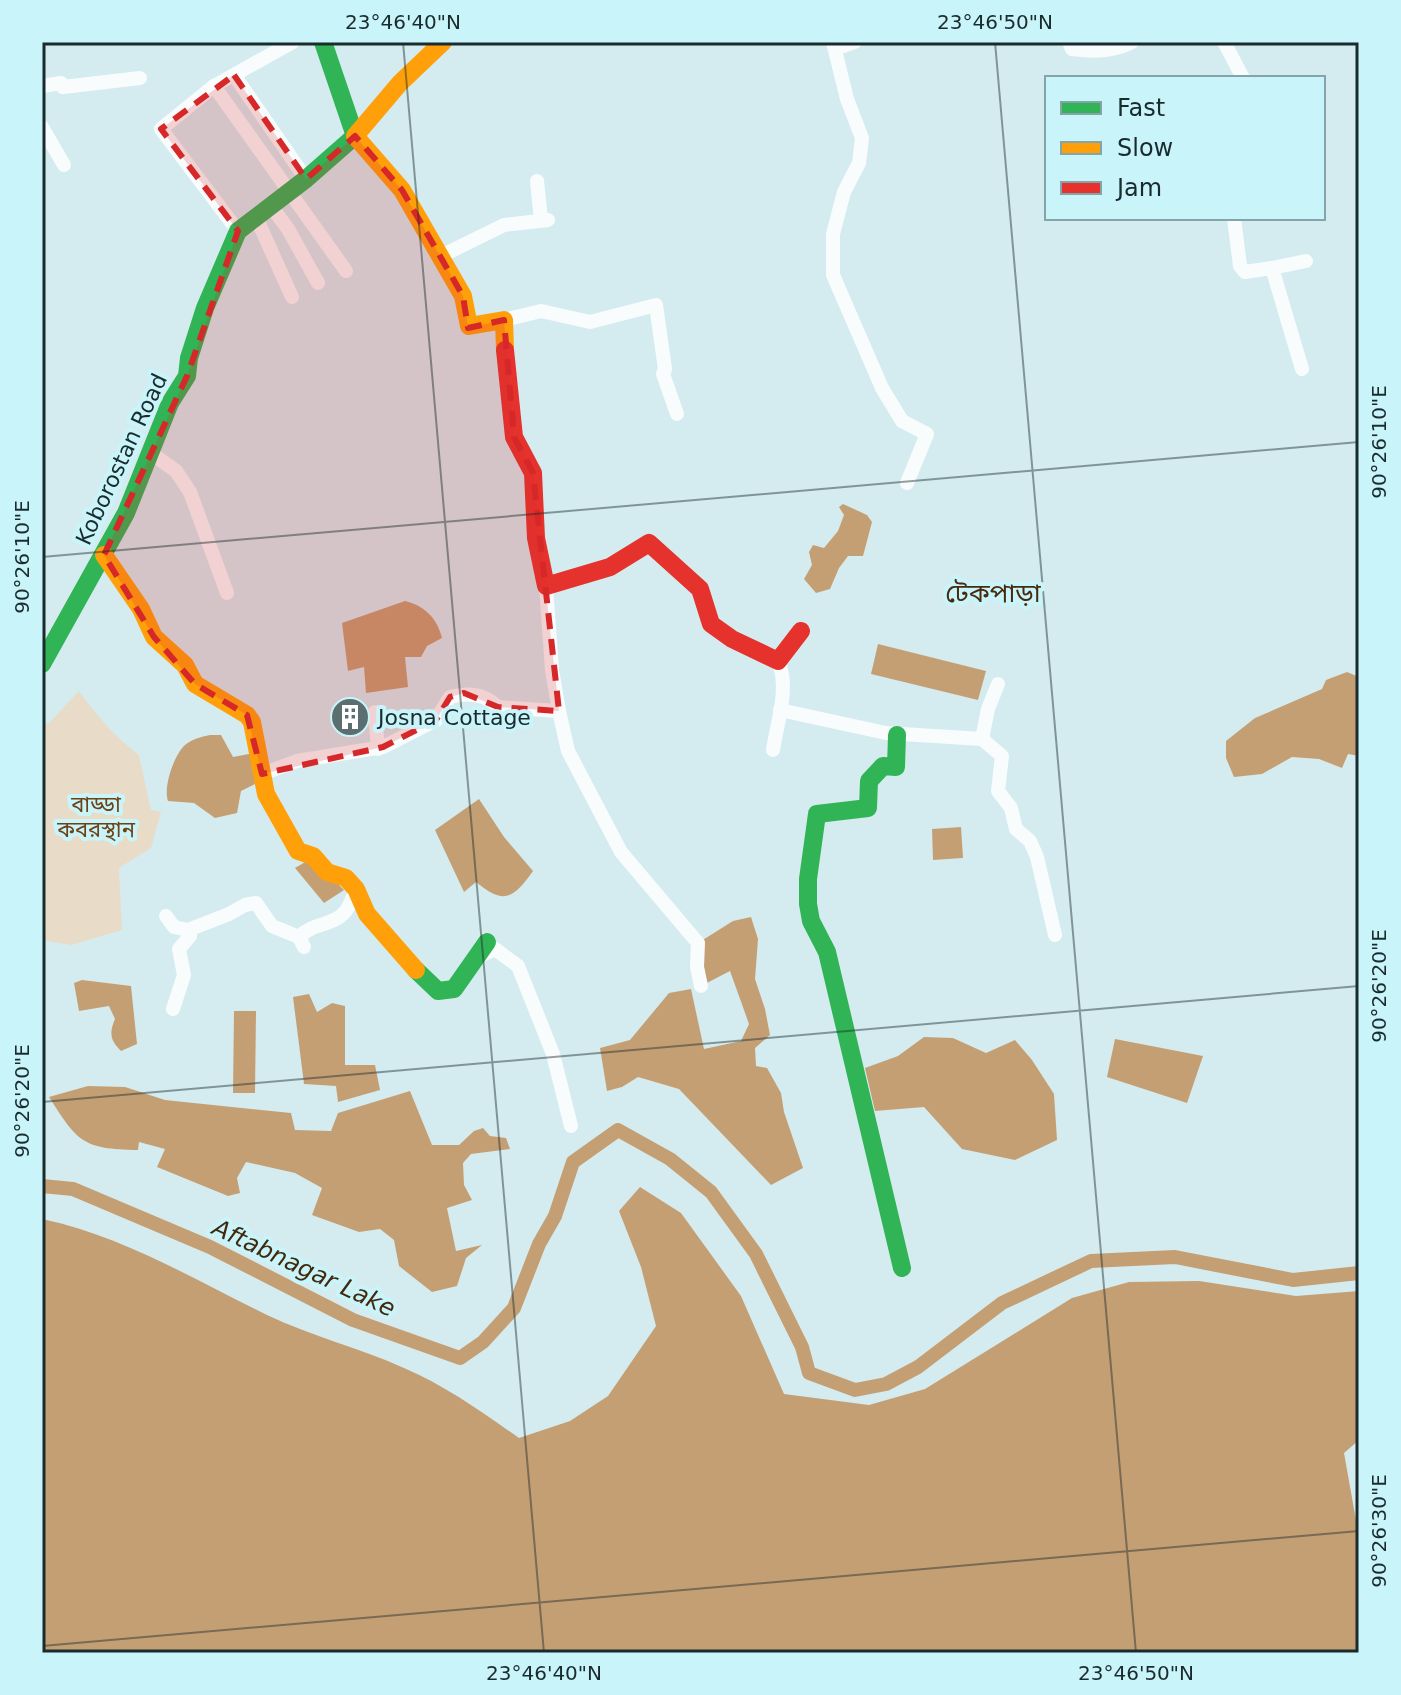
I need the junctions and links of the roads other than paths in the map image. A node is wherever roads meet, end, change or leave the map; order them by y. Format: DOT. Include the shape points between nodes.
graph roads {
  1 [pos="293,42"];
  2 [pos="323,42"];
  3 [pos="443,42"];
  4 [pos="855,42"];
  5 [pos="1069,42"];
  6 [pos="1132,42"];
  7 [pos="1224,42"];
  8 [pos="834,45"];
  9 [pos="234,75"];
  10 [pos="1242,76"];
  11 [pos="140,78"];
  12 [pos="42,86"];
  13 [pos="214,86"];
  14 [pos="42,127"];
  15 [pos="355,136"];
  16 [pos="64,165"];
  17 [pos="306,179"];
  18 [pos="537,181"];
  19 [pos="289,192"];
  20 [pos="263,211"];
  21 [pos="1234,220"];
  22 [pos="238,231"];
  23 [pos="439,257"];
  24 [pos="1306,261"];
  25 [pos="1272,268"];
  26 [pos="346,271"];
  27 [pos="318,283"];
  28 [pos="292,297"];
  29 [pos="504,320"];
  30 [pos="1302,369"];
  31 [pos="677,414"];
  32 [pos="151,453"];
  33 [pos="907,483"];
  34 [pos="104,555"];
  35 [pos="546,586"];
  36 [pos="227,593"];
  37 [pos="801,631"];
  38 [pos="44,658"];
  39 [pos="778,661"];
  40 [pos="998,684"];
  41 [pos="780,710"];
  42 [pos="559,711"];
  43 [pos="375,712"];
  44 [pos="897,735"];
  45 [pos="982,739"];
  46 [pos="378,749"];
  47 [pos="773,750"];
  48 [pos="262,774"];
  49 [pos="356,889"];
  50 [pos="166,916"];
  51 [pos="188,930"];
  52 [pos="1055,935"];
  53 [pos="487,942"];
  54 [pos="476,958"];
  55 [pos="701,986"];
  56 [pos="173,1009"];
  57 [pos="571,1126"];
  58 [pos="902,1268"];
  1 -- 9 [label="street"];
  2 -- 15 [label="street"];
  3 -- 15 [label="street, Koborostan Road"];
  4 -- 8 [label="street"];
  5 -- 6 [label="street" via="1072,49 1098,51"];
  7 -- 10 [label="street"];
  8 -- 33 [label="street" via="862,138 859,163 844,192 833,234 833,275 882,388 902,421 927,434"];
  9 -- 13 [label="street"];
  9 -- 17 [label="street"];
  11 -- 12 [label="street"];
  13 -- 19 [label="street"];
  13 -- 22 [label="street" via="161,129"];
  14 -- 16 [label="street"];
  15 -- 17 [label="street, Koborostan Road"];
  15 -- 23 [label="street" via="402,190"];
  17 -- 19 [label="street, Koborostan Road"];
  18 -- 23 [label="street" via="544,220 504,225"];
  19 -- 20 [label="street, Koborostan Road"];
  19 -- 26 [label="street"];
  20 -- 22 [label="street, Koborostan Road"];
  20 -- 27 [label="street" via="288,229"];
  20 -- 28 [label="street"];
  21 -- 25 [label="street" via="1242,270"];
  22 -- 32 [label="street, Koborostan Road" via="205,308 187,376"];
  23 -- 29 [label="street" via="463,296 469,326"];
  24 -- 25 [label="street"];
  25 -- 30 [label="street"];
  29 -- 31 [label="street" via="541,311 590,322 656,305 663,374"];
  29 -- 35 [label="street" via="514,437 533,473 536,538"];
  32 -- 34 [label="street, Koborostan Road"];
  32 -- 36 [label="street" via="176,471 190,492"];
  34 -- 38 [label="street, Koborostan Road"];
  34 -- 48 [label="street" via="154,637 185,665 195,684 247,715"];
  35 -- 39 [label="street" via="610,567 649,543 700,589 711,624"];
  35 -- 42 [label="street"];
  37 -- 39 [label="street"];
  39 -- 41 [label="street" via="783,673"];
  40 -- 45 [label="street"];
  41 -- 44 [label="street"];
  41 -- 47 [label="street"];
  42 -- 46 [label="street" via="498,707 490,699 464,693 450,697 436,720"];
  42 -- 55 [label="street" via="568,751 621,852 698,943"];
  43 -- 46 [label="street"];
  44 -- 45 [label="street"];
  44 -- 58 [label="street" via="896,767 883,766 869,781 868,808 817,814 807,888 810,921 827,952"];
  45 -- 52 [label="street" via="1002,756 998,791 1037,857"];
  46 -- 48 [label="street" via="297,761"];
  48 -- 49 [label="street" via="266,794 298,851 313,856 327,872 346,878"];
  49 -- 51 [label="street" via="344,913 308,928 301,942 272,926 256,903"];
  49 -- 54 [label="street" via="367,914 438,991 454,989"];
  50 -- 51 [label="street" via="174,927"];
  51 -- 56 [label="street" via="190,936 179,949 184,975"];
  53 -- 54 [label="street"];
  54 -- 57 [label="street" via="495,949 518,966 553,1054"];
}
